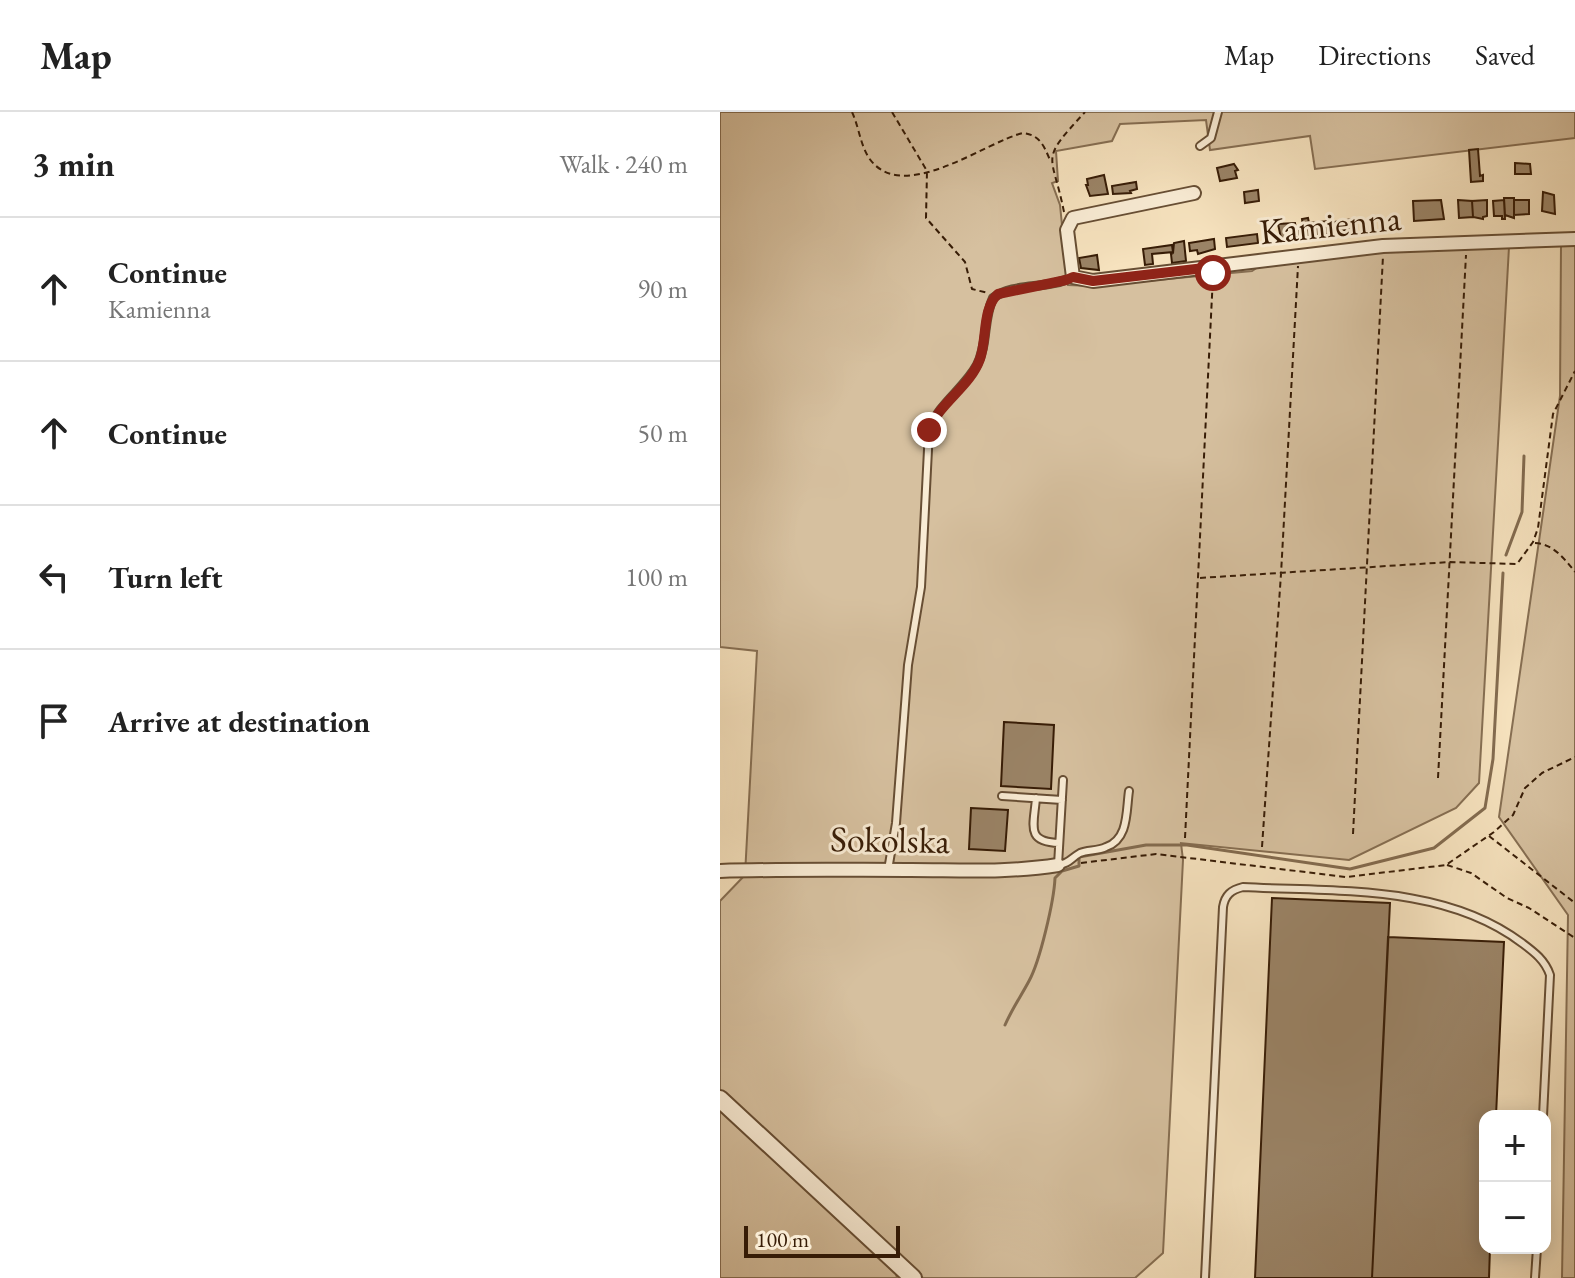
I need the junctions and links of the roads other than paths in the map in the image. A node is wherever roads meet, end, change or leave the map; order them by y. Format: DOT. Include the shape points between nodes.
graph roads {
  1 [pos="1218,112"];
  2 [pos="1200,146"];
  3 [pos="1194,193"];
  4 [pos="1575,239"];
  5 [pos="1073,277"];
  6 [pos="1063,780"];
  7 [pos="1129,791"];
  8 [pos="1002,796"];
  9 [pos="1036,798"];
  10 [pos="1062,800"];
  11 [pos="1059,843"];
  12 [pos="1058,865"];
  13 [pos="888,870"];
  14 [pos="720,871"];
  15 [pos="720,1099"];
  16 [pos="1543,1110"];
  17 [pos="1537,1254"];
  18 [pos="906,1274"];
  19 [pos="1205,1278"];
  20 [pos="1535,1278"];
  1 -- 2 [label="lane" via="1211,138"];
  3 -- 5 [label="street" via="1070,221"];
  4 -- 5 [label="street, Kamienna" via="1383,246 1093,281"];
  5 -- 13 [label="lane" via="993,298 980,359 937,412 927,440 921,587"];
  6 -- 10 [label="lane"];
  7 -- 12 [label="lane" via="1123,834 1106,847"];
  8 -- 9 [label="lane"];
  9 -- 10 [label="lane"];
  9 -- 11 [label="lane" via="1037,839"];
  10 -- 11 [label="lane"];
  11 -- 12 [label="lane"];
  12 -- 13 [label="street, Sokolska" via="1014,872"];
  13 -- 14 [label="street, Sokolska"];
  15 -- 18 [label="street"];
  16 -- 19 [label="lane" via="1550,975 1542,959 1509,933 1451,908 1394,895 1234,889 1223,907"];
  17 -- 20 [label="lane"];
}
